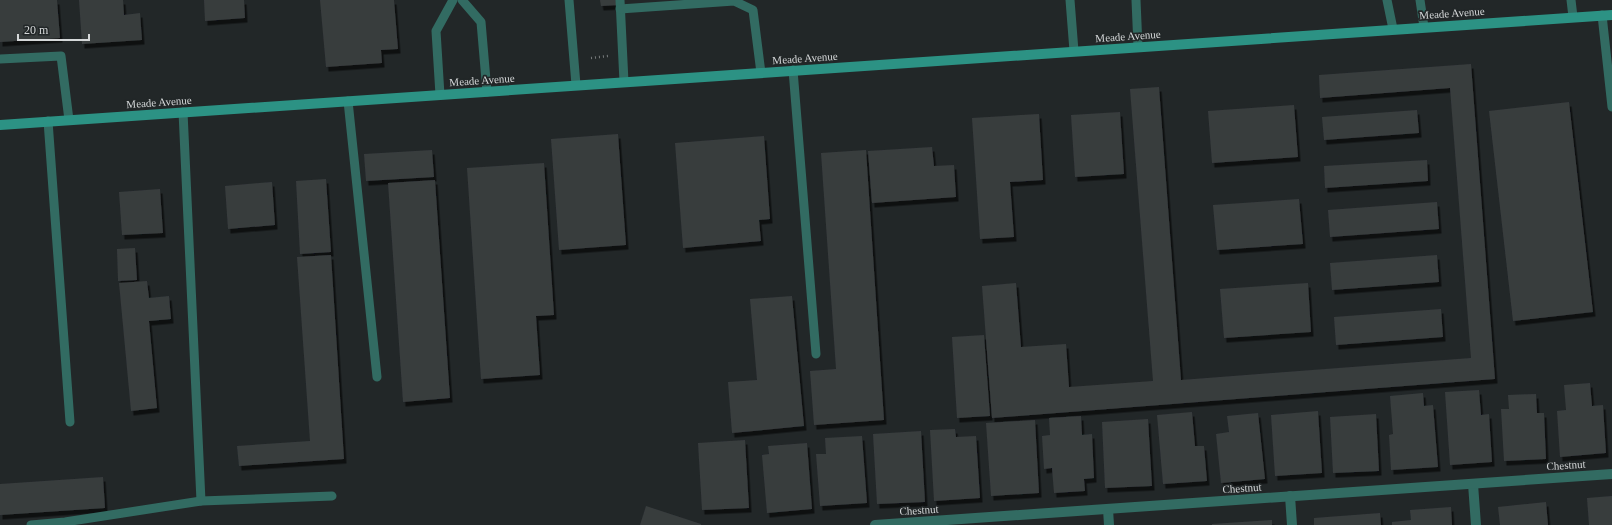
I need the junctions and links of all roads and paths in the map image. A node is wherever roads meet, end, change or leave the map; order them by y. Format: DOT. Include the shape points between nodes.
graph roads {
  1 [pos="453,0"];
  2 [pos="462,0"];
  3 [pos="569,0"];
  4 [pos="1070,0"];
  5 [pos="1136,0"];
  6 [pos="1387,0"];
  7 [pos="1420,0"];
  8 [pos="1571,0"];
  9 [pos="620,5"];
  10 [pos="1607,15"];
  11 [pos="1573,17"];
  12 [pos="1424,28"];
  13 [pos="1392,29"];
  14 [pos="1138,47"];
  15 [pos="1074,51"];
  16 [pos="0,59"];
  17 [pos="793,70"];
  18 [pos="762,73"];
  19 [pos="624,82"];
  20 [pos="576,86"];
  21 [pos="487,92"];
  22 [pos="440,95"];
  23 [pos="348,101"];
  24 [pos="1612,107"];
  25 [pos="184,112"];
  26 [pos="69,120"];
  27 [pos="48,121"];
  28 [pos="0,125"];
  29 [pos="816,354"];
  30 [pos="377,377"];
  31 [pos="70,422"];
  32 [pos="1612,474"];
  33 [pos="1473,484"];
  34 [pos="332,496"];
  35 [pos="1290,496"];
  36 [pos="200,501"];
  37 [pos="1108,509"];
  38 [pos="910,524"];
  39 [pos="31,525"];
  40 [pos="875,525"];
  41 [pos="1109,525"];
  42 [pos="1292,525"];
  43 [pos="1476,525"];
  1 -- 22 [label="lane" via="436,31"];
  2 -- 21 [label="lane" via="481,22"];
  3 -- 20 [label="lane"];
  4 -- 15 [label="lane"];
  5 -- 14 [label="lane"];
  6 -- 13 [label="lane"];
  7 -- 12 [label="lane"];
  8 -- 11 [label="lane"];
  9 -- 18 [label="lane" via="734,1 753,10"];
  9 -- 19 [label="lane"];
  10 -- 11 [label="street, Meade Avenue"];
  10 -- 24 [label="lane"];
  11 -- 12 [label="street, Meade Avenue"];
  12 -- 13 [label="street, Meade Avenue"];
  13 -- 14 [label="street, Meade Avenue"];
  14 -- 15 [label="street, Meade Avenue"];
  15 -- 17 [label="street, Meade Avenue"];
  16 -- 26 [label="lane" via="61,56"];
  17 -- 18 [label="street, Meade Avenue"];
  17 -- 29 [label="lane"];
  18 -- 19 [label="street, Meade Avenue"];
  19 -- 20 [label="street, Meade Avenue"];
  20 -- 21 [label="street, Meade Avenue"];
  21 -- 22 [label="street, Meade Avenue"];
  22 -- 23 [label="street, Meade Avenue"];
  23 -- 25 [label="street, Meade Avenue"];
  23 -- 30 [label="lane"];
  25 -- 26 [label="street, Meade Avenue"];
  25 -- 36 [label="lane"];
  26 -- 27 [label="street, Meade Avenue"];
  27 -- 28 [label="street, Meade Avenue"];
  27 -- 31 [label="lane"];
  32 -- 33 [label="street, Chestnut"];
  33 -- 35 [label="street, Chestnut"];
  33 -- 43 [label="street"];
  34 -- 36 [label="lane"];
  35 -- 37 [label="street, Chestnut"];
  35 -- 42 [label="street"];
  36 -- 39 [label="lane"];
  37 -- 38 [label="street, Chestnut"];
  37 -- 41 [label="street"];
  38 -- 40 [label="street, Chestnut"];
}
